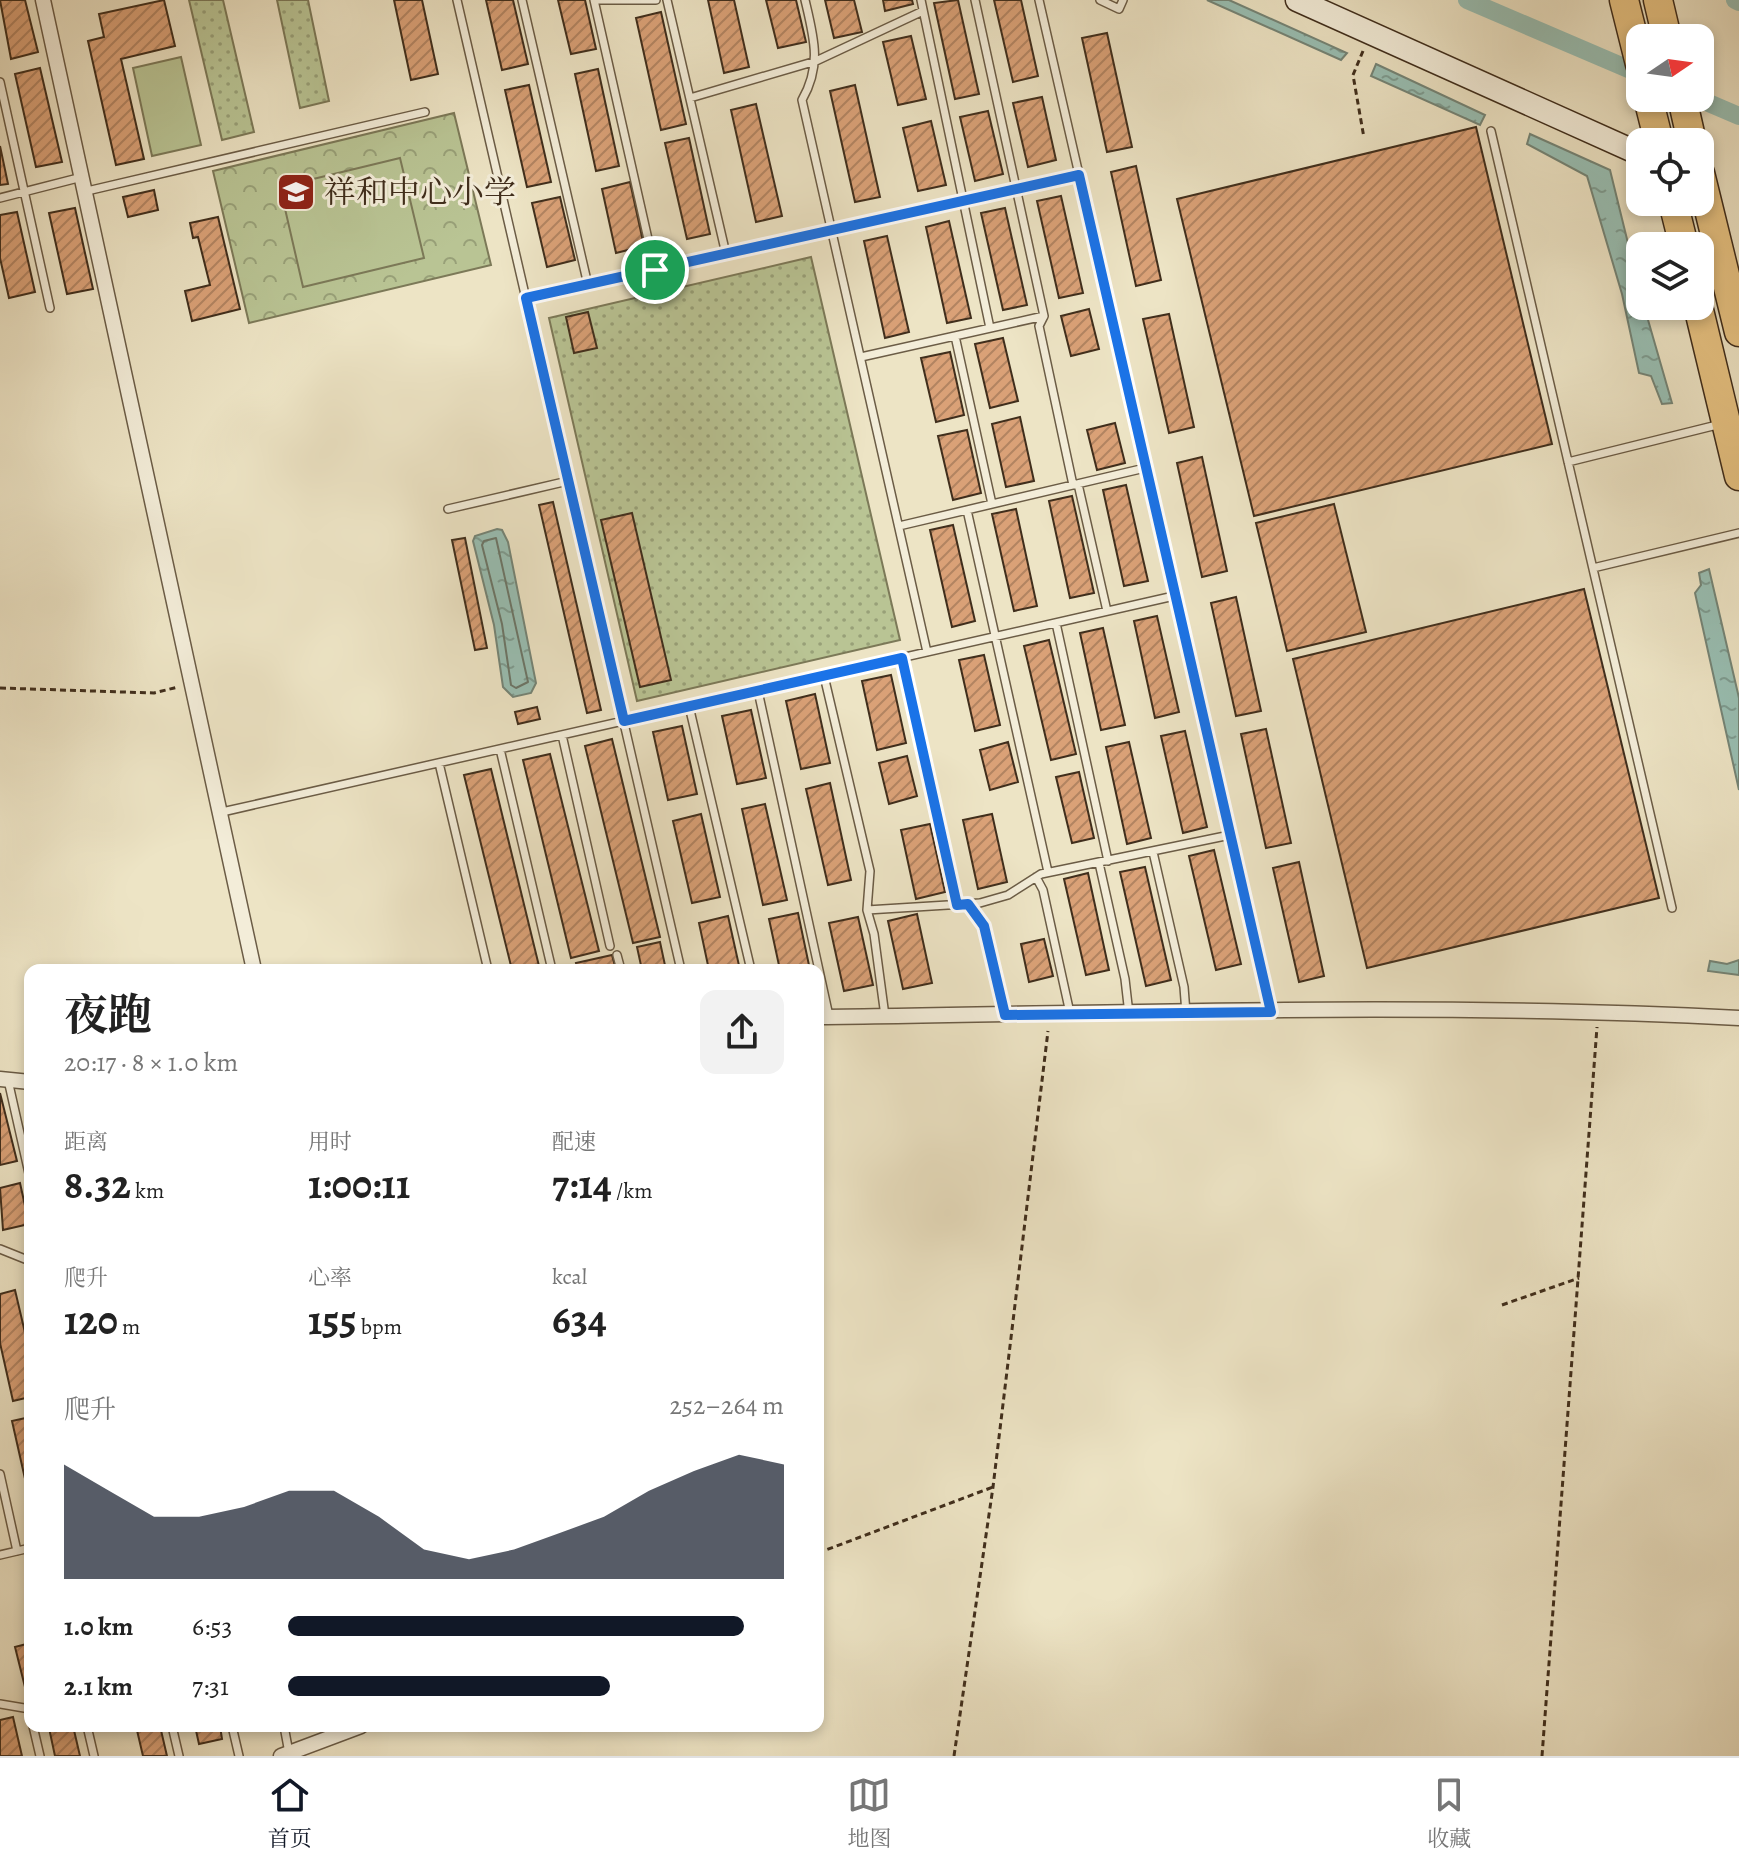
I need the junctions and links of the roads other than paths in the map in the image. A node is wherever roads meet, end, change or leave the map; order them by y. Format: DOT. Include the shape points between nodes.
graph roads {
  1 [pos="43,0"];
  2 [pos="457,0"];
  3 [pos="522,0"];
  4 [pos="656,0"];
  5 [pos="667,0"];
  6 [pos="805,0"];
  7 [pos="921,0"];
  8 [pos="975,0"];
  9 [pos="1039,0"];
  10 [pos="1100,0"];
  11 [pos="1123,0"];
  12 [pos="1297,0"];
  13 [pos="1624,0"];
  14 [pos="1658,0"];
  15 [pos="923,11"];
  16 [pos="1630,24"];
  17 [pos="1664,24"];
  18 [pos="816,61"];
  19 [pos="0,82"];
  20 [pos="690,98"];
  21 [pos="425,112"];
  22 [pos="1491,131"];
  23 [pos="1626,148"];
  24 [pos="1079,175"];
  25 [pos="85,184"];
  26 [pos="1016,189"];
  27 [pos="24,192"];
  28 [pos="0,198"];
  29 [pos="964,201"];
  30 [pos="1711,216"];
  31 [pos="832,230"];
  32 [pos="726,254"];
  33 [pos="655,270"];
  34 [pos="588,285"];
  35 [pos="526,298"];
  36 [pos="50,308"];
  37 [pos="1044,316"];
  38 [pos="1702,320"];
  39 [pos="990,328"];
  40 [pos="1739,332"];
  41 [pos="955,336"];
  42 [pos="861,357"];
  43 [pos="1733,421"];
  44 [pos="1568,462"];
  45 [pos="1145,468"];
  46 [pos="1739,476"];
  47 [pos="568,481"];
  48 [pos="1076,484"];
  49 [pos="992,504"];
  50 [pos="448,509"];
  51 [pos="967,510"];
  52 [pos="899,526"];
  53 [pos="1739,533"];
  54 [pos="1593,568"];
  55 [pos="1174,596"];
  56 [pos="1107,611"];
  57 [pos="1056,623"];
  58 [pos="995,637"];
  59 [pos="927,652"];
  60 [pos="902,658"];
  61 [pos="824,676"];
  62 [pos="758,691"];
  63 [pos="689,706"];
  64 [pos="624,721"];
  65 [pos="562,735"];
  66 [pos="500,749"];
  67 [pos="439,763"];
  68 [pos="222,812"];
  69 [pos="1230,835"];
  70 [pos="1153,852"];
  71 [pos="1104,862"];
  72 [pos="1048,872"];
  73 [pos="1036,877"];
  74 [pos="968,904"];
  75 [pos="957,905"];
  76 [pos="1672,908"];
  77 [pos="867,910"];
  78 [pos="610,946"];
  79 [pos="617,955"];
  80 [pos="253,964"];
  81 [pos="487,964"];
  82 [pos="551,964"];
  83 [pos="619,964"];
  84 [pos="680,964"];
  85 [pos="750,964"];
  86 [pos="813,964"];
  87 [pos="1271,1012"];
  88 [pos="1186,1013"];
  89 [pos="1129,1014"];
  90 [pos="1005,1015"];
  91 [pos="1070,1015"];
  92 [pos="824,1016"];
  93 [pos="885,1016"];
  94 [pos="1739,1018"];
  95 [pos="4,1080"];
  96 [pos="24,1082"];
  97 [pos="24,1155"];
  98 [pos="0,1249"];
  99 [pos="24,1259"];
  100 [pos="0,1474"];
  101 [pos="24,1549"];
  102 [pos="17,1551"];
  103 [pos="0,1555"];
  104 [pos="0,1704"];
  105 [pos="24,1710"];
  106 [pos="34,1732"];
  107 [pos="88,1732"];
  108 [pos="173,1732"];
  109 [pos="233,1732"];
  110 [pos="284,1732"];
  111 [pos="342,1732"];
  112 [pos="285,1754"];
  113 [pos="40,1756"];
  114 [pos="94,1756"];
  115 [pos="179,1756"];
  116 [pos="239,1756"];
  1 -- 25 [label="street"];
  2 -- 35 [label="lane"];
  3 -- 34 [label="lane"];
  4 -- 33 [label="lane" via="594,0"];
  5 -- 20 [label="lane"];
  6 -- 18 [label="lane"];
  7 -- 15 [label="lane"];
  8 -- 26 [label="lane"];
  9 -- 24 [label="lane"];
  10 -- 11 [label="lane" via="1119,9"];
  12 -- 23 [label="main road"];
  13 -- 16 [label="highway"];
  14 -- 17 [label="highway"];
  15 -- 18 [label="lane"];
  15 -- 29 [label="lane"];
  18 -- 20 [label="lane"];
  18 -- 31 [label="lane" via="802,100"];
  19 -- 27 [label="lane"];
  20 -- 32 [label="lane"];
  21 -- 25 [label="lane"];
  22 -- 44 [label="lane"];
  24 -- 26 [label="lane"];
  24 -- 45 [label="lane"];
  25 -- 27 [label="lane"];
  25 -- 68 [label="street"];
  26 -- 29 [label="lane"];
  26 -- 37 [label="lane"];
  27 -- 28 [label="lane"];
  27 -- 36 [label="lane"];
  29 -- 31 [label="lane"];
  29 -- 39 [label="lane"];
  30 -- 40 [label="highway"];
  31 -- 32 [label="lane"];
  31 -- 42 [label="lane"];
  32 -- 33 [label="lane"];
  33 -- 34 [label="lane"];
  34 -- 35 [label="lane"];
  35 -- 47 [label="lane"];
  37 -- 39 [label="lane"];
  37 -- 48 [label="lane" via="1039,326"];
  38 -- 43 [label="highway"];
  39 -- 41 [label="lane"];
  41 -- 42 [label="lane"];
  41 -- 49 [label="lane"];
  42 -- 52 [label="lane"];
  43 -- 44 [label="lane"];
  43 -- 46 [label="highway"];
  44 -- 54 [label="lane"];
  45 -- 48 [label="lane"];
  45 -- 55 [label="lane"];
  47 -- 50 [label="lane"];
  47 -- 64 [label="lane"];
  48 -- 49 [label="lane"];
  48 -- 56 [label="lane"];
  49 -- 51 [label="lane"];
  51 -- 52 [label="lane"];
  51 -- 58 [label="lane"];
  52 -- 59 [label="lane"];
  53 -- 54 [label="lane"];
  54 -- 76 [label="lane"];
  55 -- 56 [label="lane"];
  55 -- 69 [label="lane"];
  56 -- 57 [label="lane"];
  57 -- 58 [label="lane"];
  57 -- 71 [label="lane"];
  58 -- 59 [label="lane"];
  58 -- 72 [label="lane"];
  59 -- 60 [label="lane"];
  60 -- 61 [label="lane"];
  60 -- 75 [label="lane"];
  61 -- 62 [label="lane"];
  61 -- 77 [label="lane" via="870,871"];
  62 -- 63 [label="lane"];
  62 -- 86 [label="lane"];
  63 -- 64 [label="lane"];
  63 -- 85 [label="lane"];
  64 -- 65 [label="lane"];
  64 -- 84 [label="lane"];
  65 -- 66 [label="lane"];
  65 -- 78 [label="lane"];
  66 -- 67 [label="lane"];
  66 -- 82 [label="lane"];
  67 -- 68 [label="lane"];
  67 -- 81 [label="lane"];
  68 -- 80 [label="street"];
  69 -- 70 [label="lane"];
  69 -- 87 [label="lane"];
  70 -- 71 [label="lane"];
  70 -- 88 [label="lane"];
  71 -- 72 [label="lane"];
  71 -- 89 [label="lane"];
  72 -- 73 [label="lane"];
  73 -- 74 [label="lane" via="1008,895"];
  73 -- 91 [label="lane"];
  74 -- 75 [label="lane"];
  74 -- 90 [label="lane" via="984,926"];
  75 -- 77 [label="lane"];
  77 -- 93 [label="lane"];
  79 -- 83 [label="lane"];
  87 -- 88 [label="street"];
  87 -- 94 [label="street" via="1426,1008"];
  88 -- 89 [label="street"];
  89 -- 91 [label="street"];
  90 -- 91 [label="street"];
  90 -- 93 [label="street"];
  92 -- 93 [label="street"];
  95 -- 96 [label="street"];
  95 -- 97 [label="lane"];
  98 -- 99 [label="lane"];
  100 -- 102 [label="lane"];
  101 -- 102 [label="lane"];
  102 -- 103 [label="lane"];
  104 -- 105 [label="lane"];
  106 -- 113 [label="lane"];
  107 -- 114 [label="lane"];
  108 -- 115 [label="lane"];
  109 -- 116 [label="lane"];
  110 -- 112 [label="lane"];
  111 -- 112 [label="street"];
}
